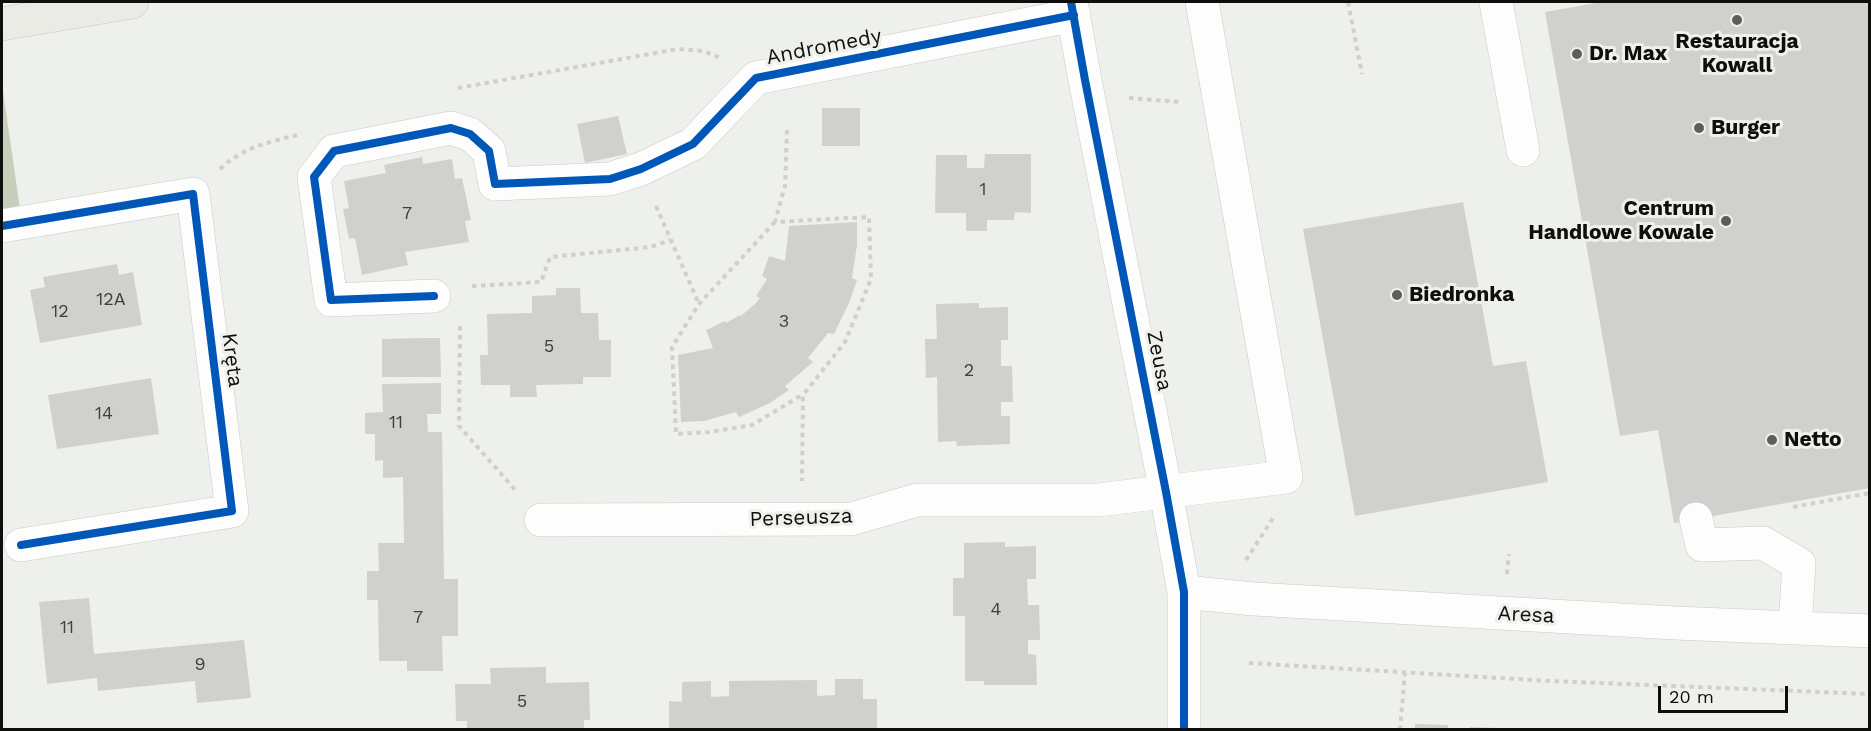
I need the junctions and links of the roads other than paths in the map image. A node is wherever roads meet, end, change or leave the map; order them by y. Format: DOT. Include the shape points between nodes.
graph roads {
  1 [pos="132,2"];
  2 [pos="1202,2"];
  3 [pos="1496,2"];
  4 [pos="1072,8"];
  5 [pos="2,24"];
  6 [pos="1523,150"];
  7 [pos="2,226"];
  8 [pos="447,296"];
  9 [pos="1166,492"];
  10 [pos="1696,519"];
  11 [pos="541,520"];
  12 [pos="21,546"];
  13 [pos="1184,592"];
  14 [pos="1795,627"];
  15 [pos="1869,631"];
  16 [pos="1184,729"];
  1 -- 5 [label="main road"];
  2 -- 9 [label="street, Perseusza" via="1286,477"];
  3 -- 6 [label="street"];
  4 -- 8 [label="street, Andromedy" via="756,78 693,144 610,179 495,184 489,151 470,134 451,128 334,151 314,177 331,300"];
  4 -- 9 [label="street, Zeusa"];
  7 -- 12 [label="street, Kręta" via="193,194 232,512"];
  9 -- 11 [label="street, Perseusza" via="1098,500 917,500 851,519"];
  9 -- 13 [label="street, Zeusa"];
  10 -- 14 [label="street" via="1702,545 1763,543 1799,564"];
  13 -- 14 [label="street, Aresa" via="1266,600"];
  13 -- 16 [label="street, Zeusa"];
  14 -- 15 [label="street, Aresa"];
}
